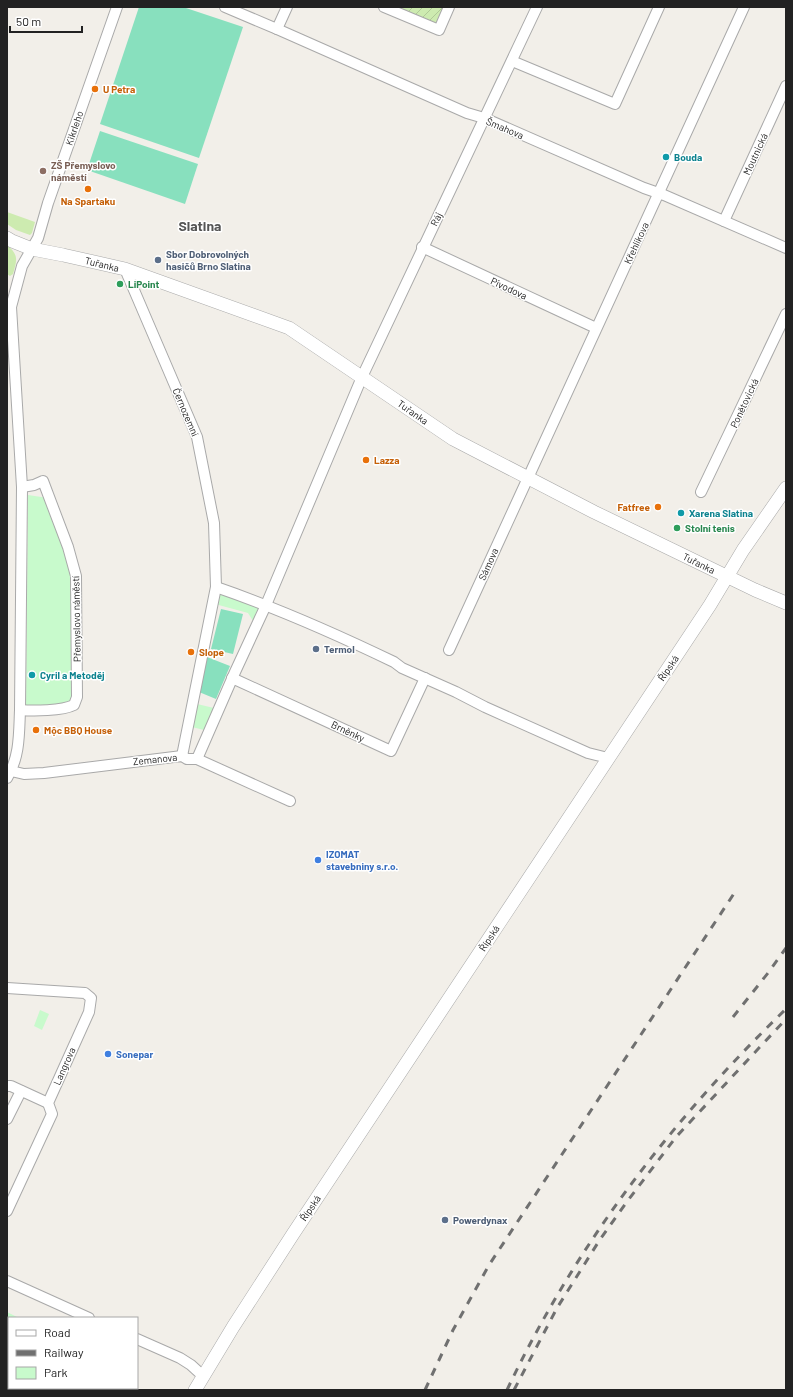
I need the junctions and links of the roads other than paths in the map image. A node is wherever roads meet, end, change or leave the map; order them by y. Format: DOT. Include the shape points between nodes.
graph roads {
  1 [pos="117,7"];
  2 [pos="225,7"];
  3 [pos="287,7"];
  4 [pos="384,7"];
  5 [pos="449,7"];
  6 [pos="537,7"];
  7 [pos="659,7"];
  8 [pos="744,7"];
  9 [pos="277,29"];
  10 [pos="512,61"];
  11 [pos="786,86"];
  12 [pos="484,118"];
  13 [pos="659,193"];
  14 [pos="724,221"];
  15 [pos="7,238"];
  16 [pos="422,247"];
  17 [pos="786,248"];
  18 [pos="32,249"];
  19 [pos="125,270"];
  20 [pos="7,280"];
  21 [pos="18,283"];
  22 [pos="786,314"];
  23 [pos="596,328"];
  24 [pos="362,377"];
  25 [pos="527,478"];
  26 [pos="22,487"];
  27 [pos="786,488"];
  28 [pos="701,492"];
  29 [pos="727,577"];
  30 [pos="216,587"];
  31 [pos="786,603"];
  32 [pos="266,605"];
  33 [pos="449,650"];
  34 [pos="232,678"];
  35 [pos="425,678"];
  36 [pos="20,710"];
  37 [pos="182,756"];
  38 [pos="197,758"];
  39 [pos="608,758"];
  40 [pos="9,774"];
  41 [pos="290,801"];
  42 [pos="7,988"];
  43 [pos="7,1086"];
  44 [pos="21,1091"];
  45 [pos="48,1103"];
  46 [pos="7,1120"];
  47 [pos="7,1211"];
  48 [pos="7,1281"];
  49 [pos="87,1317"];
  50 [pos="138,1339"];
  51 [pos="203,1376"];
  52 [pos="195,1390"];
  1 -- 18 [label="street, Kikrleho" via="38,238"];
  2 -- 9 [label="street, Šmahova"];
  3 -- 9 [label="street"];
  4 -- 5 [label="street" via="439,30"];
  6 -- 10 [label="street, Ráj"];
  7 -- 10 [label="street" via="615,104"];
  8 -- 13 [label="street, Křehlíkova"];
  9 -- 12 [label="street, Šmahova"];
  10 -- 12 [label="street, Ráj"];
  11 -- 14 [label="street, Moutnická"];
  12 -- 13 [label="street, Šmahova"];
  12 -- 16 [label="street, Ráj"];
  13 -- 14 [label="street, Šmahova"];
  13 -- 23 [label="street, Křehlíkova"];
  14 -- 17 [label="street, Šmahova"];
  15 -- 18 [label="street, Tuřanka"];
  16 -- 23 [label="street, Pivodova"];
  16 -- 24 [label="street, Ráj"];
  18 -- 19 [label="street, Tuřanka"];
  18 -- 21 [label="street" via="22,266"];
  19 -- 24 [label="street, Tuřanka" via="289,328"];
  19 -- 30 [label="street, Černozemní" via="197,437 214,523"];
  20 -- 21 [label="street"];
  21 -- 26 [label="street" via="11,310"];
  22 -- 28 [label="street, Ponětovická"];
  23 -- 25 [label="street, Křehlíkova"];
  24 -- 25 [label="street, Tuřanka" via="453,439"];
  24 -- 32 [label="street"];
  25 -- 29 [label="street, Tuřanka"];
  25 -- 33 [label="street, Sámova"];
  26 -- 36 [label="street"];
  26 -- 36 [label="street, Přemyslovo náměstí" via="43,481 68,547 76,576 77,650 74,705 67,709"];
  27 -- 29 [label="street, Řípská"];
  29 -- 31 [label="street, Tuřanka"];
  29 -- 39 [label="street, Řípská"];
  30 -- 32 [label="street"];
  30 -- 37 [label="street, Černozemní"];
  32 -- 34 [label="street"];
  32 -- 35 [label="street" via="359,645"];
  34 -- 35 [label="street, Brněnky" via="391,751"];
  34 -- 38 [label="street"];
  35 -- 39 [label="street" via="588,753"];
  36 -- 40 [label="street" via="17,749"];
  37 -- 38 [label="street, Zemanova" via="187,759"];
  37 -- 40 [label="street, Zemanova" via="38,774"];
  38 -- 41 [label="street, Zemanova"];
  39 -- 51 [label="street, Řípská" via="297,1228"];
  42 -- 45 [label="street, Langrova" via="85,993 91,998 89,1012"];
  43 -- 44 [label="street"];
  44 -- 45 [label="street"];
  44 -- 46 [label="street"];
  45 -- 47 [label="street, Langrova" via="52,1114"];
  48 -- 49 [label="street"];
  50 -- 51 [label="street" via="180,1358"];
  51 -- 52 [label="street, Řípská"];
}
